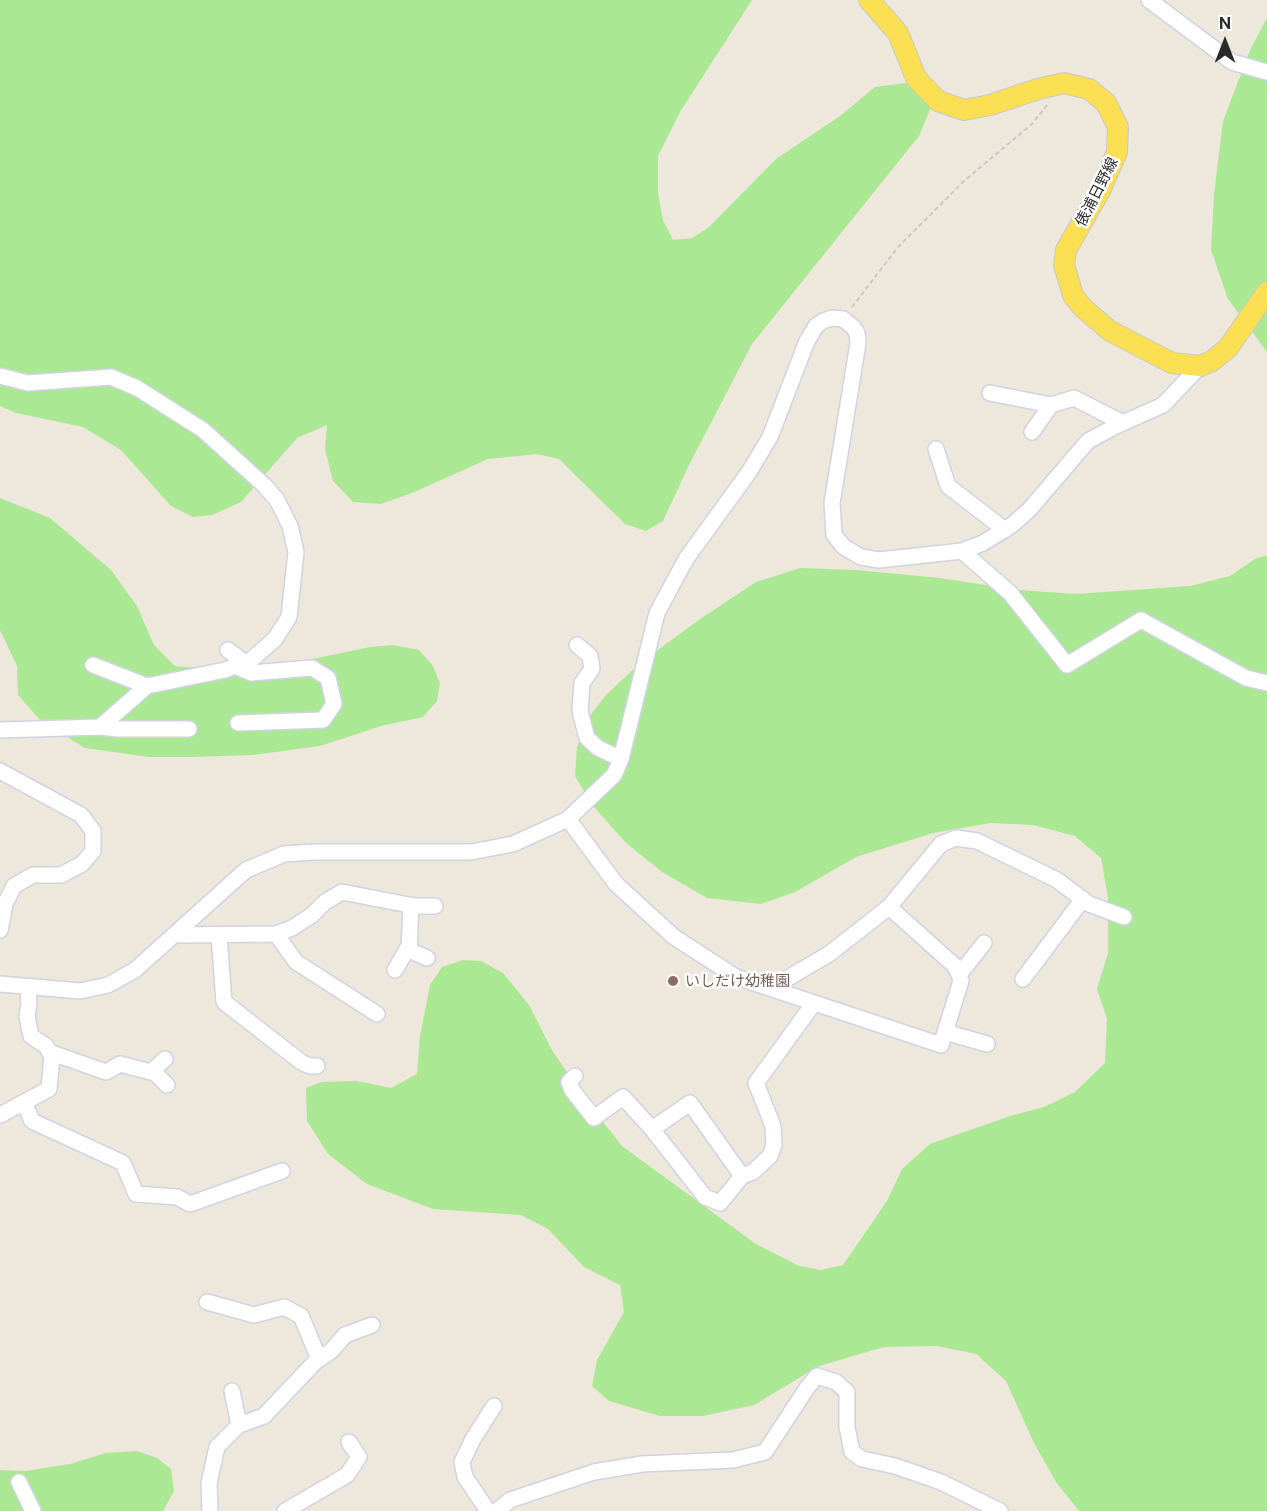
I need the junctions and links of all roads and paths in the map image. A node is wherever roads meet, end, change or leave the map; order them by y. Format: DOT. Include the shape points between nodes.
graph roads {
  1 [pos="869,0"];
  2 [pos="1149,0"];
  3 [pos="1267,72"];
  4 [pos="1032,124"];
  5 [pos="1267,292"];
  6 [pos="843,319"];
  7 [pos="1200,366"];
  8 [pos="0,376"];
  9 [pos="990,393"];
  10 [pos="1051,405"];
  11 [pos="1122,423"];
  12 [pos="1032,432"];
  13 [pos="936,449"];
  14 [pos="1005,530"];
  15 [pos="962,551"];
  16 [pos="577,645"];
  17 [pos="228,650"];
  18 [pos="239,664"];
  19 [pos="93,665"];
  20 [pos="1267,682"];
  21 [pos="147,686"];
  22 [pos="238,723"];
  23 [pos="100,727"];
  24 [pos="189,729"];
  25 [pos="0,730"];
  26 [pos="621,759"];
  27 [pos="0,771"];
  28 [pos="568,819"];
  29 [pos="1083,899"];
  30 [pos="411,905"];
  31 [pos="435,906"];
  32 [pos="890,907"];
  33 [pos="1124,917"];
  34 [pos="0,930"];
  35 [pos="276,934"];
  36 [pos="175,935"];
  37 [pos="219,935"];
  38 [pos="984,943"];
  39 [pos="410,944"];
  40 [pos="427,958"];
  41 [pos="395,970"];
  42 [pos="959,975"];
  43 [pos="1023,979"];
  44 [pos="0,984"];
  45 [pos="28,987"];
  46 [pos="771,988"];
  47 [pos="814,1003"];
  48 [pos="377,1014"];
  49 [pos="945,1032"];
  50 [pos="987,1044"];
  51 [pos="50,1052"];
  52 [pos="165,1059"];
  53 [pos="317,1066"];
  54 [pos="151,1072"];
  55 [pos="575,1076"];
  56 [pos="167,1085"];
  57 [pos="24,1102"];
  58 [pos="0,1115"];
  59 [pos="652,1129"];
  60 [pos="282,1171"];
  61 [pos="742,1176"];
  62 [pos="207,1302"];
  63 [pos="372,1325"];
  64 [pos="319,1359"];
  65 [pos="232,1391"];
  66 [pos="494,1406"];
  67 [pos="239,1425"];
  68 [pos="349,1442"];
  69 [pos="19,1482"];
  70 [pos="33,1511"];
  71 [pos="210,1511"];
  72 [pos="285,1511"];
  73 [pos="488,1511"];
  74 [pos="498,1511"];
  75 [pos="1000,1511"];
  1 -- 7 [label="main road, 俵浦日野線" via="898,33 916,78 938,102 964,110 1064,84 1089,89 1106,103 1118,127 1118,152 1101,191 1066,250 1064,265 1073,295 1110,331 1172,363"];
  2 -- 3 [label="street" via="1232,62"];
  4 -- 6 [label="path" via="964,182 898,247"];
  5 -- 7 [label="main road" via="1228,348"];
  6 -- 15 [label="street" via="857,333 858,343 832,503 834,535 861,557 879,560"];
  6 -- 26 [label="street" via="832,318 816,326 770,437 686,559 657,613"];
  7 -- 11 [label="street" via="1163,405"];
  8 -- 18 [label="street" via="28,383 111,377 137,388 203,430 278,500 296,552 289,617 275,639 251,660"];
  9 -- 10 [label="street"];
  10 -- 11 [label="street" via="1074,398"];
  10 -- 12 [label="street"];
  11 -- 14 [label="street" via="1088,441 1029,510"];
  13 -- 14 [label="street" via="948,486"];
  14 -- 15 [label="street"];
  15 -- 20 [label="street" via="1010,593 1067,665 1141,620 1246,678"];
  16 -- 26 [label="street" via="590,656 592,669 582,683 580,711 587,738"];
  17 -- 18 [label="street"];
  18 -- 21 [label="street"];
  18 -- 22 [label="street" via="251,673 312,668 328,678 334,704 323,720"];
  19 -- 21 [label="street"];
  21 -- 23 [label="street"];
  23 -- 24 [label="street"];
  23 -- 25 [label="street"];
  26 -- 28 [label="street" via="614,775"];
  27 -- 34 [label="street" via="81,815 93,831 93,851 82,864 61,875 33,875 14,886 5,904"];
  28 -- 36 [label="street" via="513,844 471,852 284,854 246,870"];
  28 -- 46 [label="street" via="616,884 674,937 736,977"];
  29 -- 32 [label="street" via="1057,880 976,841 956,838 941,844"];
  29 -- 33 [label="street"];
  29 -- 43 [label="street"];
  30 -- 31 [label="street"];
  30 -- 35 [label="street" via="342,892 324,902 312,915"];
  30 -- 39 [label="street"];
  32 -- 42 [label="street" via="955,966"];
  32 -- 46 [label="street" via="829,954"];
  35 -- 37 [label="street"];
  35 -- 48 [label="street" via="296,962"];
  36 -- 37 [label="street"];
  36 -- 45 [label="street" via="135,970 108,985 80,991"];
  37 -- 53 [label="street" via="224,1002 301,1062"];
  38 -- 42 [label="street"];
  39 -- 40 [label="street" via="409,950"];
  39 -- 41 [label="street"];
  42 -- 49 [label="street" via="961,981"];
  44 -- 45 [label="street"];
  45 -- 51 [label="street" via="31,1036"];
  46 -- 47 [label="street"];
  47 -- 49 [label="street" via="941,1045"];
  47 -- 61 [label="street" via="756,1083 773,1126 774,1145 770,1156 753,1172"];
  49 -- 50 [label="street"];
  51 -- 54 [label="street" via="106,1072 120,1064"];
  51 -- 57 [label="street" via="49,1089"];
  52 -- 54 [label="street"];
  54 -- 56 [label="street"];
  55 -- 59 [label="street" via="569,1082 572,1090 594,1118 623,1097"];
  57 -- 58 [label="street"];
  57 -- 60 [label="street" via="32,1121 123,1164 136,1194 177,1197 190,1204"];
  59 -- 61 [label="street" via="690,1103"];
  59 -- 61 [label="street" via="705,1197 720,1203"];
  62 -- 64 [label="street" via="254,1315 284,1306 301,1316"];
  63 -- 64 [label="street" via="345,1335"];
  64 -- 67 [label="street" via="264,1416"];
  65 -- 67 [label="street"];
  66 -- 73 [label="street" via="462,1462 465,1477"];
  67 -- 71 [label="street" via="217,1447 209,1482"];
  68 -- 72 [label="street" via="359,1457 347,1475"];
  69 -- 70 [label="street"];
  74 -- 75 [label="street" via="510,1500 594,1472 642,1464 733,1460 765,1452 817,1376 836,1382 847,1392 852,1452 862,1460 895,1466 941,1482"];
}
